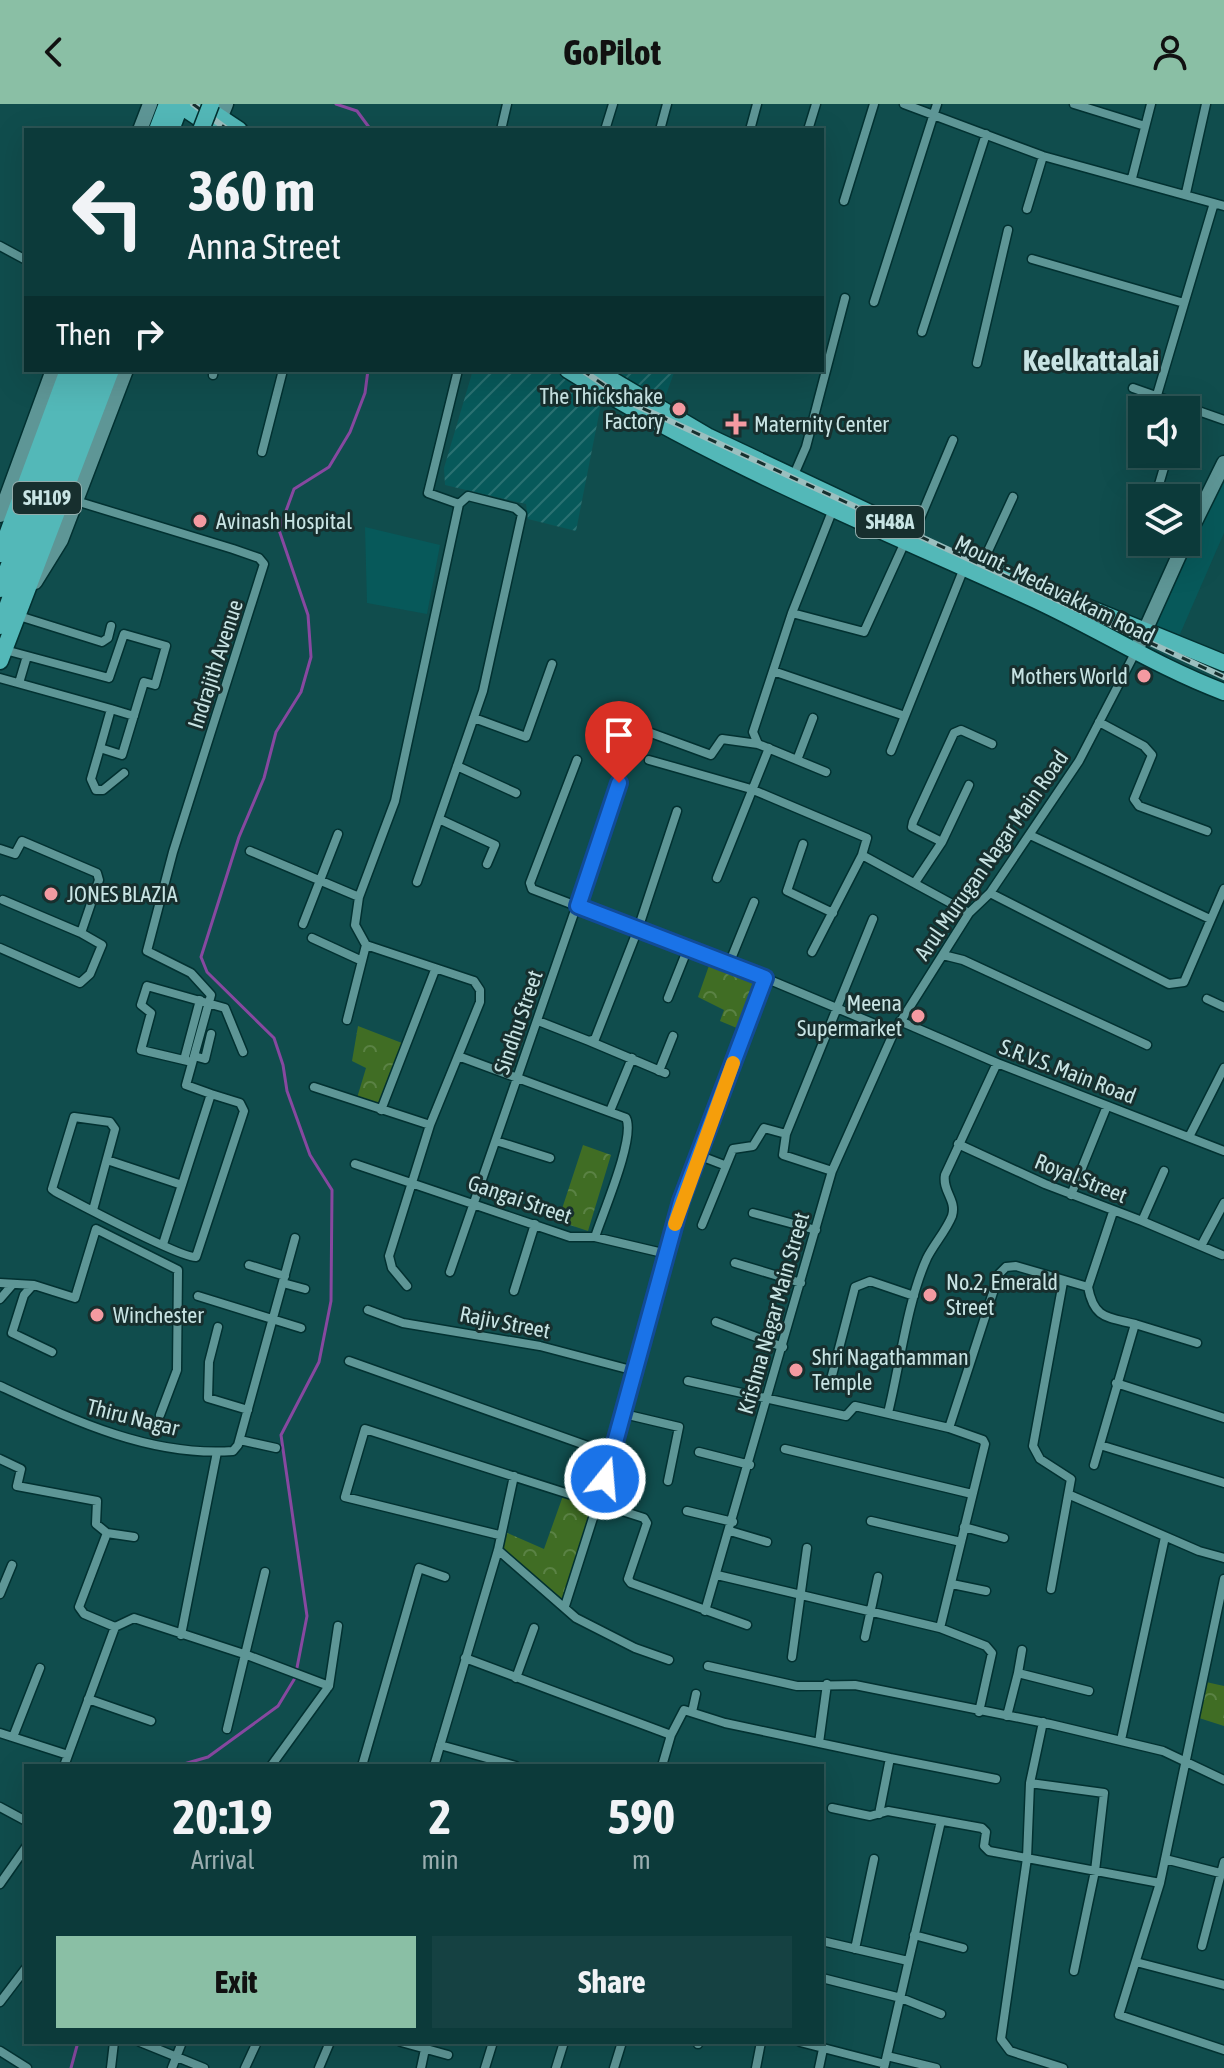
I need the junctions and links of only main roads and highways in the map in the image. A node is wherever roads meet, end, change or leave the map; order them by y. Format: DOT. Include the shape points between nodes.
graph roads {
  1 [pos="185,109"];
  2 [pos="217,119"];
  3 [pos="160,128"];
  4 [pos="172,128"];
  5 [pos="235,128"];
  6 [pos="67,372"];
  7 [pos="81,372"];
  8 [pos="94,372"];
  9 [pos="110,372"];
  10 [pos="571,372"];
  11 [pos="598,372"];
  12 [pos="5,521"];
  13 [pos="910,537"];
  14 [pos="0,554"];
  15 [pos="0,589"];
  16 [pos="0,626"];
  17 [pos="2,656"];
  18 [pos="1224,663"];
  19 [pos="1224,692"];
  1 -- 2 [label="main road"];
  1 -- 3 [label="main road"];
  1 -- 4 [label="main road"];
  2 -- 5 [label="main road"];
  6 -- 12 [label="main road"];
  7 -- 15 [label="main road, SH109"];
  8 -- 16 [label="main road, SH109"];
  9 -- 17 [label="main road"];
  10 -- 13 [label="main road, Mount - Medavakkam Road / SH48A" via="698,447"];
  11 -- 13 [label="main road, Mount - Medavakkam Road / SH48A" via="707,436"];
  12 -- 14 [label="main road"];
  13 -- 18 [label="main road, Mount - Medavakkam Road / SH48A"];
  13 -- 19 [label="main road, Mount - Medavakkam Road / SH48A" via="1135,653"];
}
